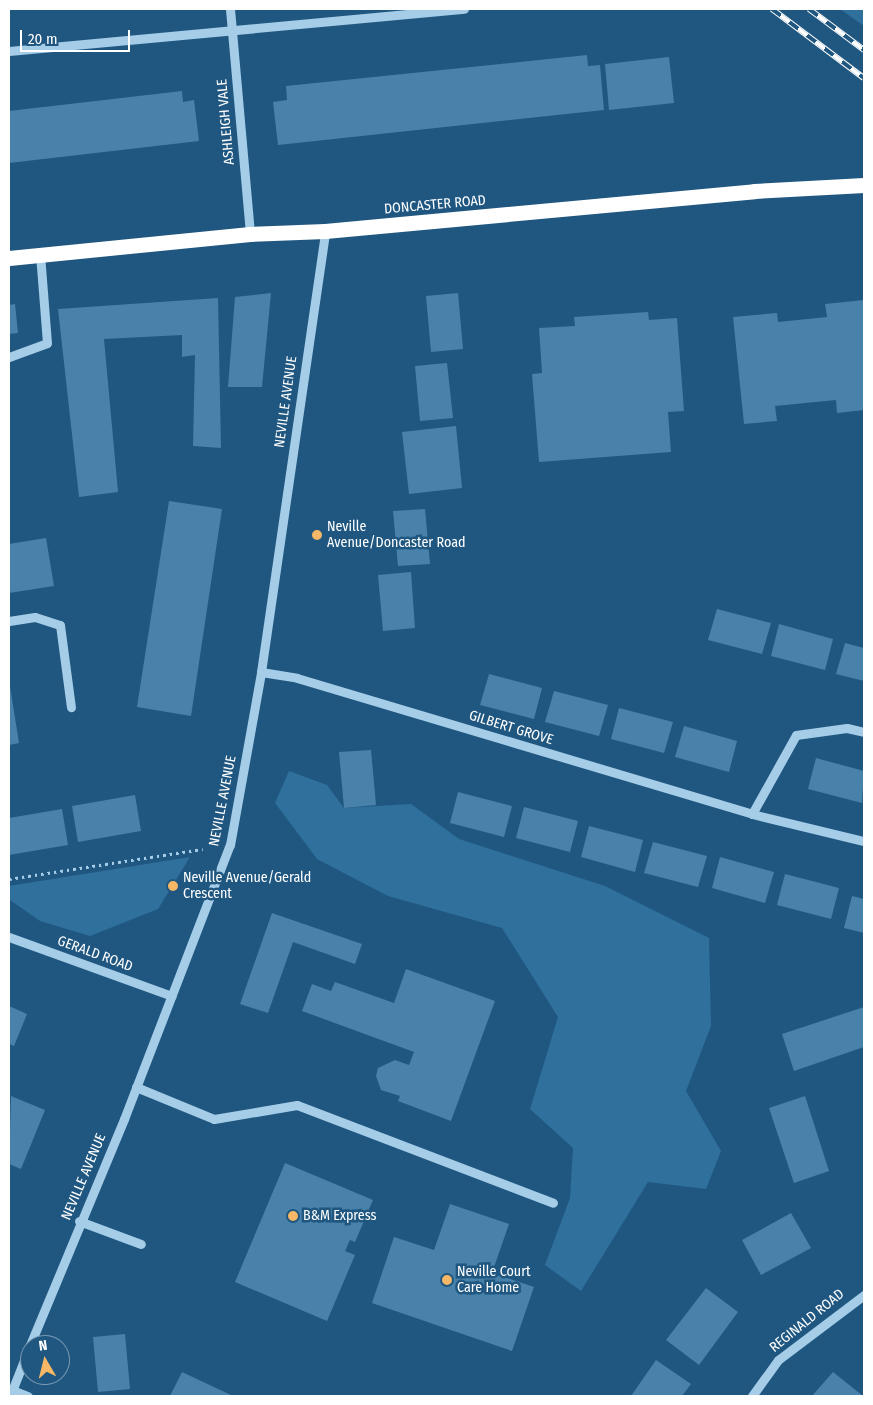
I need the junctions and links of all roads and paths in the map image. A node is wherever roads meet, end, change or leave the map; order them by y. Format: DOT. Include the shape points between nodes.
graph roads {
  1 [pos="230,9"];
  2 [pos="464,9"];
  3 [pos="232,30"];
  4 [pos="9,51"];
  5 [pos="864,185"];
  6 [pos="325,231"];
  7 [pos="250,234"];
  8 [pos="40,255"];
  9 [pos="9,258"];
  10 [pos="9,357"];
  11 [pos="9,621"];
  12 [pos="261,672"];
  13 [pos="71,707"];
  14 [pos="864,732"];
  15 [pos="752,814"];
  16 [pos="864,841"];
  17 [pos="230,845"];
  18 [pos="9,879"];
  19 [pos="9,936"];
  20 [pos="172,996"];
  21 [pos="136,1087"];
  22 [pos="553,1203"];
  23 [pos="80,1221"];
  24 [pos="141,1244"];
  25 [pos="864,1295"];
  26 [pos="34,1335"];
  27 [pos="20,1370"];
  28 [pos="11,1393"];
  29 [pos="28,1396"];
  30 [pos="752,1396"];
  1 -- 3 [label="street, ASHLEIGH VALE"];
  2 -- 3 [label="street"];
  3 -- 4 [label="street"];
  3 -- 7 [label="street, ASHLEIGH VALE"];
  5 -- 6 [label="highway, DONCASTER ROAD"];
  6 -- 7 [label="highway, DONCASTER ROAD"];
  6 -- 12 [label="street, NEVILLE AVENUE"];
  7 -- 8 [label="highway, DONCASTER ROAD"];
  8 -- 9 [label="highway, DONCASTER ROAD"];
  8 -- 10 [label="street" via="47,343"];
  11 -- 13 [label="street" via="35,617 60,625"];
  12 -- 15 [label="street, GILBERT GROVE" via="297,678"];
  12 -- 17 [label="street, NEVILLE AVENUE"];
  14 -- 15 [label="street" via="847,728 796,735"];
  15 -- 16 [label="street, GILBERT GROVE"];
  17 -- 18 [label="path"];
  17 -- 20 [label="street, NEVILLE AVENUE"];
  19 -- 20 [label="street, GERALD ROAD"];
  20 -- 21 [label="street, NEVILLE AVENUE"];
  21 -- 22 [label="street" via="214,1119 298,1105"];
  21 -- 23 [label="street, NEVILLE AVENUE"];
  23 -- 24 [label="street"];
  23 -- 26 [label="street, NEVILLE AVENUE"];
  25 -- 30 [label="street, REGINALD ROAD" via="778,1360"];
  27 -- 28 [label="street, NEVILLE AVENUE"];
  28 -- 29 [label="street"];
}
